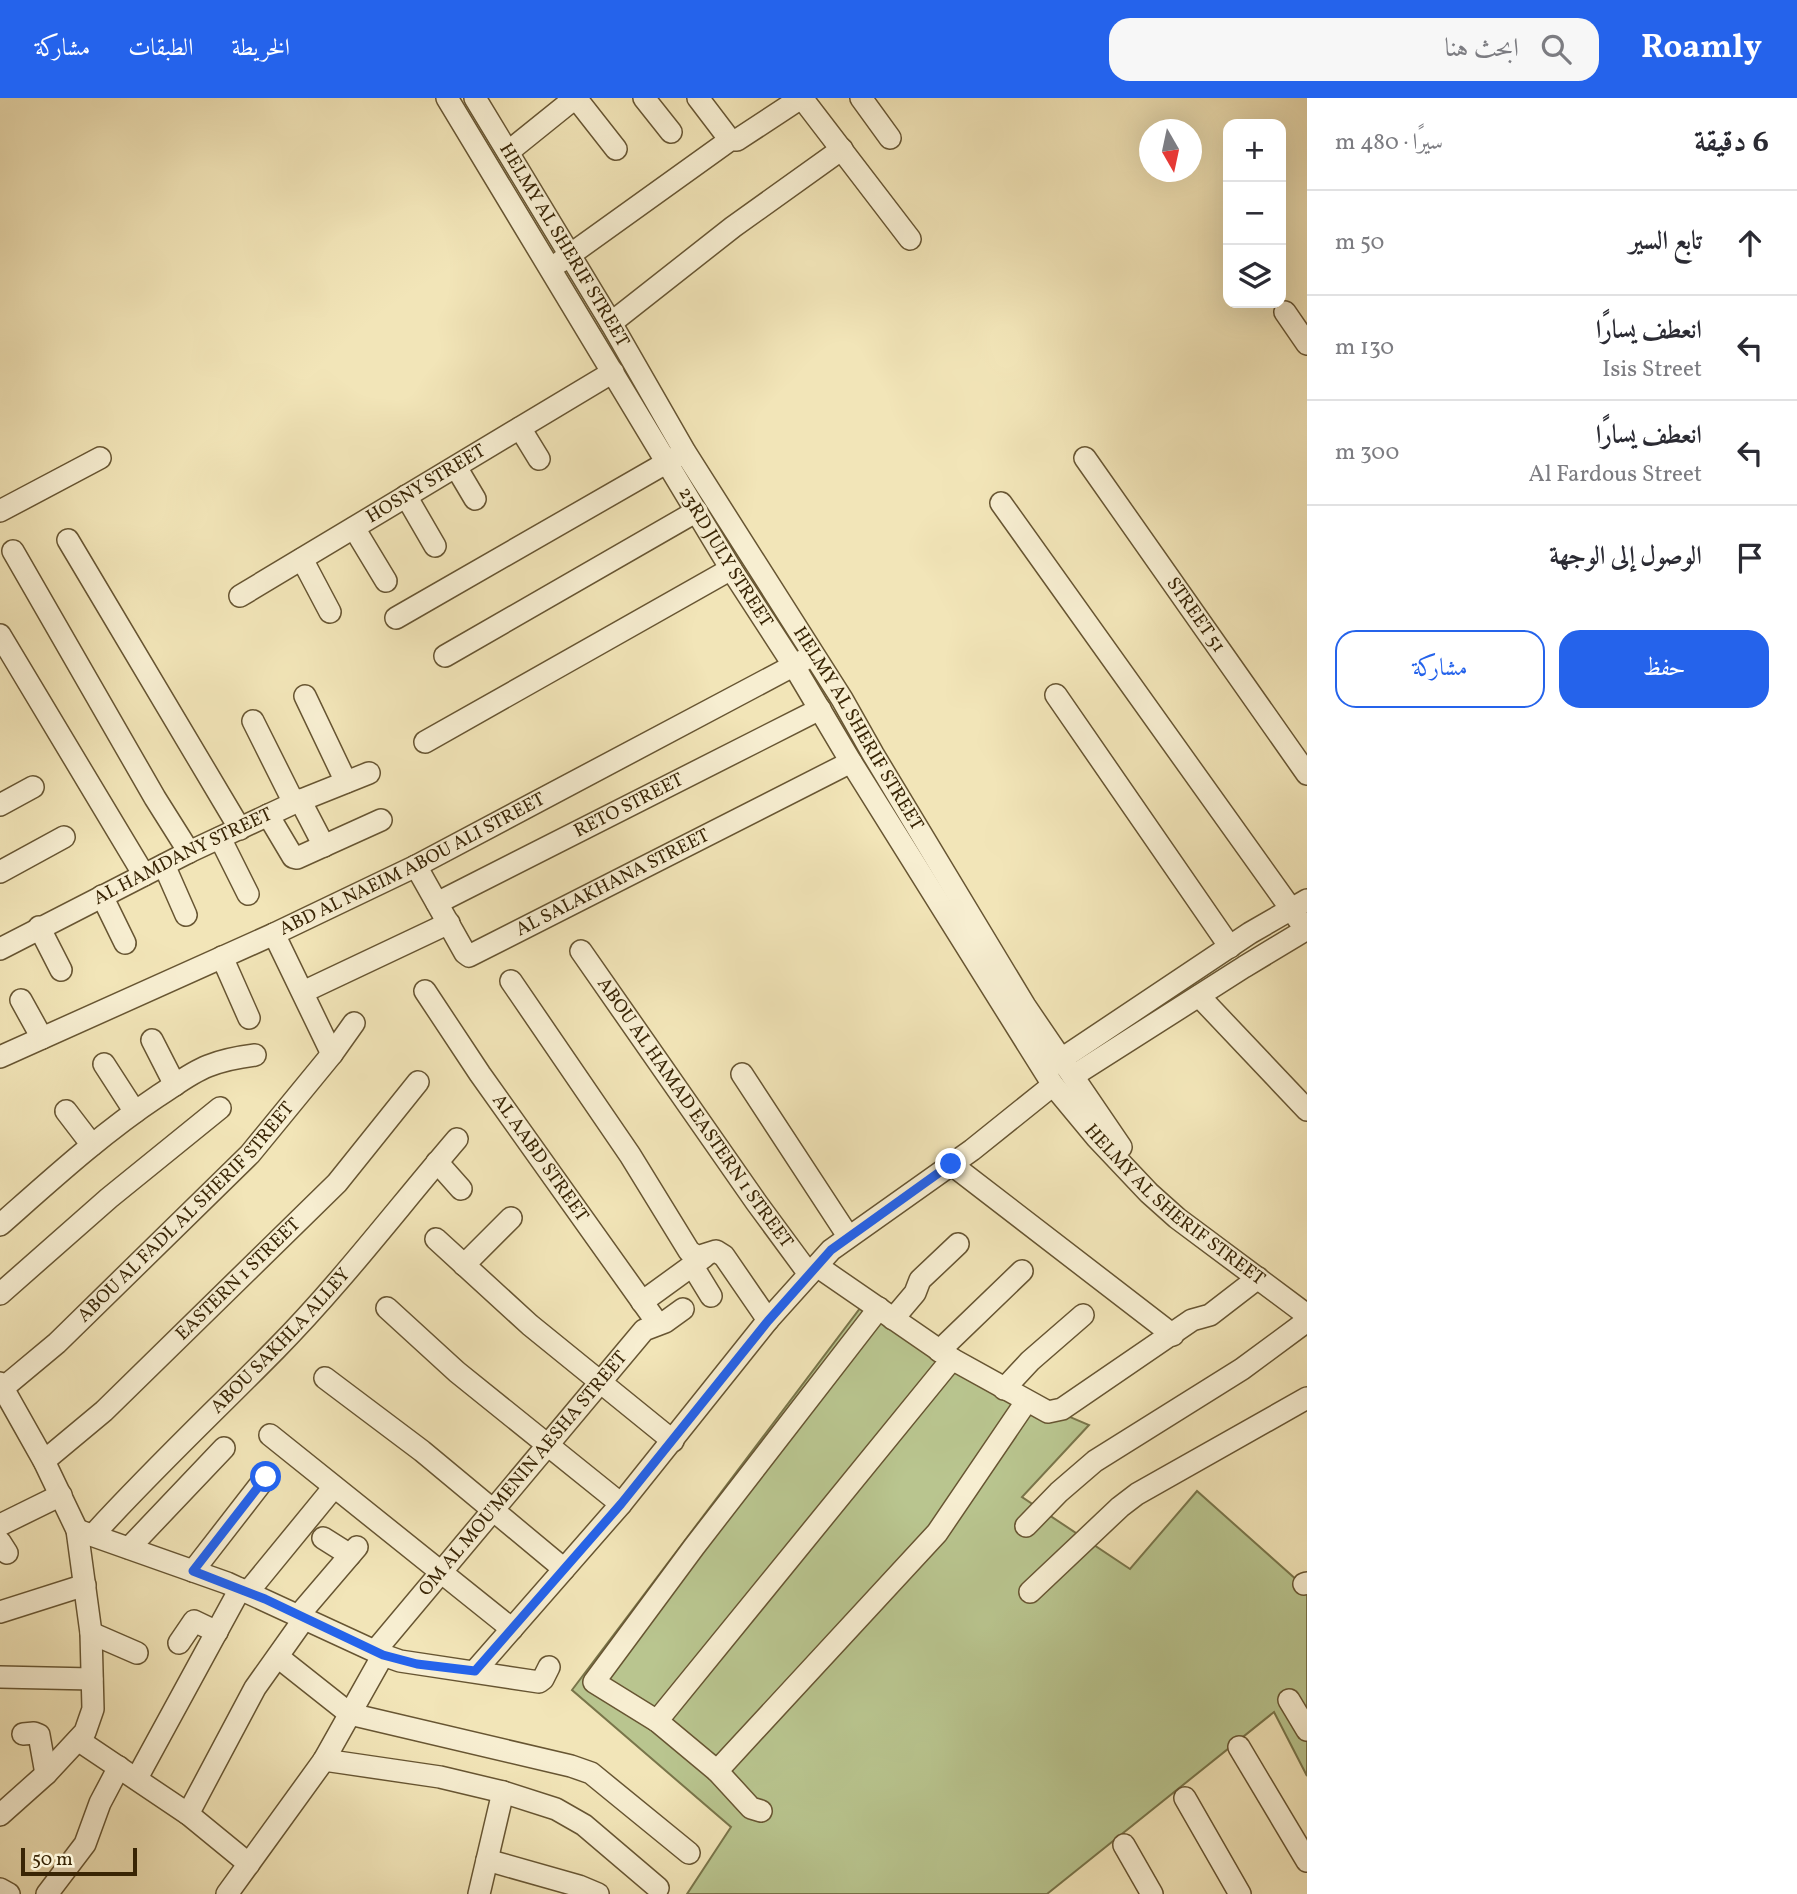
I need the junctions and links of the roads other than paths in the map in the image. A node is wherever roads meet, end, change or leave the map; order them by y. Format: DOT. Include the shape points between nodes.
graph roads {
  1 [pos="447,98"];
  2 [pos="475,98"];
  3 [pos="575,98"];
  4 [pos="644,98"];
  5 [pos="698,98"];
  6 [pos="802,98"];
  7 [pos="861,98"];
  8 [pos="671,132"];
  9 [pos="890,138"];
  10 [pos="730,140"];
  11 [pos="615,149"];
  12 [pos="842,149"];
  13 [pos="508,152"];
  14 [pos="910,239"];
  15 [pos="569,255"];
  16 [pos="550,269"];
  17 [pos="1285,312"];
  18 [pos="611,323"];
  19 [pos="1307,344"];
  20 [pos="613,372"];
  21 [pos="520,428"];
  22 [pos="677,457"];
  23 [pos="100,458"];
  24 [pos="1085,458"];
  25 [pos="539,459"];
  26 [pos="456,467"];
  27 [pos="406,496"];
  28 [pos="475,499"];
  29 [pos="1001,503"];
  30 [pos="0,511"];
  31 [pos="697,511"];
  32 [pos="354,528"];
  33 [pos="68,540"];
  34 [pos="435,546"];
  35 [pos="13,551"];
  36 [pos="302,559"];
  37 [pos="731,569"];
  38 [pos="386,581"];
  39 [pos="240,596"];
  40 [pos="330,612"];
  41 [pos="396,618"];
  42 [pos="0,635"];
  43 [pos="814,654"];
  44 [pos="445,656"];
  45 [pos="794,666"];
  46 [pos="1056,695"];
  47 [pos="305,696"];
  48 [pos="820,709"];
  49 [pos="253,721"];
  50 [pos="425,742"];
  51 [pos="851,762"];
  52 [pos="369,773"];
  53 [pos="1307,774"];
  54 [pos="346,782"];
  55 [pos="33,787"];
  56 [pos="297,802"];
  57 [pos="0,805"];
  58 [pos="268,815"];
  59 [pos="381,820"];
  60 [pos="240,829"];
  61 [pos="64,837"];
  62 [pos="220,838"];
  63 [pos="324,846"];
  64 [pos="189,852"];
  65 [pos="164,865"];
  66 [pos="416,866"];
  67 [pos="0,872"];
  68 [pos="144,875"];
  69 [pos="248,894"];
  70 [pos="102,895"];
  71 [pos="437,903"];
  72 [pos="1299,904"];
  73 [pos="186,915"];
  74 [pos="449,923"];
  75 [pos="39,927"];
  76 [pos="1306,930"];
  77 [pos="274,934"];
  78 [pos="125,943"];
  79 [pos="1230,947"];
  80 [pos="0,949"];
  81 [pos="581,951"];
  82 [pos="222,957"];
  83 [pos="61,970"];
  84 [pos="511,981"];
  85 [pos="425,991"];
  86 [pos="303,992"];
  87 [pos="1199,996"];
  88 [pos="21,1000"];
  89 [pos="249,1018"];
  90 [pos="354,1023"];
  91 [pos="42,1038"];
  92 [pos="152,1040"];
  93 [pos="332,1054"];
  94 [pos="255,1055"];
  95 [pos="0,1057"];
  96 [pos="104,1064"];
  97 [pos="742,1074"];
  98 [pos="418,1082"];
  99 [pos="1064,1082"];
  100 [pos="175,1084"];
  101 [pos="220,1108"];
  102 [pos="1307,1110"];
  103 [pos="66,1111"];
  104 [pos="135,1112"];
  105 [pos="457,1139"];
  106 [pos="92,1145"];
  107 [pos="437,1162"];
  108 [pos="951,1164"];
  109 [pos="461,1189"];
  110 [pos="510,1218"];
  111 [pos="0,1225"];
  112 [pos="848,1236"];
  113 [pos="436,1239"];
  114 [pos="958,1244"];
  115 [pos="698,1261"];
  116 [pos="464,1265"];
  117 [pos="813,1270"];
  118 [pos="1023,1271"];
  119 [pos="1258,1278"];
  120 [pos="0,1294"];
  121 [pos="711,1296"];
  122 [pos="642,1302"];
  123 [pos="1307,1303"];
  124 [pos="387,1308"];
  125 [pos="683,1309"];
  126 [pos="886,1313"];
  127 [pos="1083,1315"];
  128 [pos="1307,1315"];
  129 [pos="768,1321"];
  130 [pos="1307,1321"];
  131 [pos="658,1324"];
  132 [pos="1172,1335"];
  133 [pos="945,1355"];
  134 [pos="325,1378"];
  135 [pos="598,1382"];
  136 [pos="1004,1389"];
  137 [pos="3,1393"];
  138 [pos="1307,1398"];
  139 [pos="1027,1402"];
  140 [pos="270,1435"];
  141 [pos="673,1441"];
  142 [pos="546,1446"];
  143 [pos="224,1448"];
  144 [pos="44,1461"];
  145 [pos="266,1477"];
  146 [pos="334,1487"];
  147 [pos="61,1495"];
  148 [pos="621,1504"];
  149 [pos="493,1509"];
  150 [pos="0,1525"];
  151 [pos="1026,1526"];
  152 [pos="85,1533"];
  153 [pos="323,1538"];
  154 [pos="129,1548"];
  155 [pos="564,1569"];
  156 [pos="193,1571"];
  157 [pos="440,1572"];
  158 [pos="85,1585"];
  159 [pos="244,1590"];
  160 [pos="1030,1592"];
  161 [pos="0,1612"];
  162 [pos="302,1617"];
  163 [pos="512,1629"];
  164 [pos="217,1632"];
  165 [pos="91,1633"];
  166 [pos="179,1643"];
  167 [pos="137,1653"];
  168 [pos="379,1653"];
  169 [pos="278,1657"];
  170 [pos="549,1667"];
  171 [pos="475,1671"];
  172 [pos="0,1678"];
  173 [pos="92,1679"];
  174 [pos="1289,1700"];
  175 [pos="350,1714"];
  176 [pos="657,1721"];
  177 [pos="1307,1730"];
  178 [pos="23,1734"];
  179 [pos="78,1740"];
  180 [pos="1239,1748"];
  181 [pos="324,1760"];
  182 [pos="717,1771"];
  183 [pos="128,1772"];
  184 [pos="46,1773"];
  185 [pos="503,1793"];
  186 [pos="1185,1798"];
  187 [pos="761,1811"];
  188 [pos="188,1814"];
  189 [pos="0,1815"];
  190 [pos="1124,1845"];
  191 [pos="689,1853"];
  192 [pos="487,1860"];
  193 [pos="1307,1861"];
  194 [pos="249,1864"];
  195 [pos="658,1888"];
  196 [pos="0,1889"];
  197 [pos="57,1891"];
  198 [pos="9,1894"];
  199 [pos="227,1894"];
  200 [pos="479,1894"];
  201 [pos="598,1894"];
  202 [pos="1152,1894"];
  203 [pos="1240,1894"];
  1 -- 16 [label="street, 23RD JULY STREET"];
  2 -- 13 [label="street, HELMY AL SHERIF STREET"];
  3 -- 11 [label="street"];
  3 -- 13 [label="street"];
  4 -- 8 [label="street"];
  5 -- 10 [label="street"];
  6 -- 10 [label="street" via="737,140"];
  6 -- 12 [label="street"];
  7 -- 9 [label="street"];
  10 -- 15 [label="street"];
  12 -- 14 [label="street"];
  12 -- 18 [label="street"];
  13 -- 15 [label="street, HELMY AL SHERIF STREET"];
  15 -- 16 [label="street"];
  15 -- 18 [label="street, HELMY AL SHERIF STREET"];
  16 -- 20 [label="street, 23RD JULY STREET"];
  17 -- 19 [label="street"];
  18 -- 22 [label="street, HELMY AL SHERIF STREET"];
  20 -- 21 [label="street, HOSNY STREET"];
  20 -- 22 [label="street, 23RD JULY STREET"];
  21 -- 25 [label="street"];
  21 -- 26 [label="street, HOSNY STREET"];
  22 -- 31 [label="street, 23RD JULY STREET"];
  22 -- 41 [label="street"];
  22 -- 43 [label="street, HELMY AL SHERIF STREET"];
  23 -- 30 [label="street"];
  24 -- 53 [label="street, STREET 51"];
  26 -- 27 [label="street, HOSNY STREET"];
  26 -- 28 [label="street"];
  27 -- 32 [label="street, HOSNY STREET"];
  27 -- 34 [label="street"];
  29 -- 72 [label="street"];
  31 -- 37 [label="street, 23RD JULY STREET"];
  31 -- 44 [label="street"];
  32 -- 36 [label="street, HOSNY STREET"];
  32 -- 38 [label="street"];
  33 -- 60 [label="street"];
  35 -- 64 [label="street"];
  36 -- 39 [label="street, HOSNY STREET"];
  36 -- 40 [label="street"];
  37 -- 45 [label="street, 23RD JULY STREET"];
  37 -- 50 [label="street"];
  42 -- 68 [label="street"];
  43 -- 45 [label="street, ABD AL NAEIM ABOU ALI STREET"];
  43 -- 99 [label="street, HELMY AL SHERIF STREET" via="1025,1006"];
  45 -- 48 [label="street, 23RD JULY STREET"];
  45 -- 66 [label="street, ABD AL NAEIM ABOU ALI STREET"];
  46 -- 79 [label="street"];
  47 -- 54 [label="street"];
  48 -- 51 [label="street, 23RD JULY STREET"];
  48 -- 71 [label="street, RETO STREET"];
  49 -- 56 [label="street"];
  51 -- 74 [label="street, AL SALAKHANA STREET" via="469,956"];
  51 -- 99 [label="street, 23RD JULY STREET"];
  52 -- 54 [label="street, AL HAMDANY STREET"];
  54 -- 56 [label="street, AL HAMDANY STREET"];
  55 -- 57 [label="street"];
  56 -- 58 [label="street, AL HAMDANY STREET"];
  56 -- 63 [label="street"];
  58 -- 60 [label="street, AL HAMDANY STREET"];
  58 -- 63 [label="street" via="293,857"];
  59 -- 63 [label="street"];
  60 -- 62 [label="street, AL HAMDANY STREET"];
  61 -- 67 [label="street"];
  62 -- 64 [label="street, AL HAMDANY STREET"];
  62 -- 69 [label="street"];
  64 -- 65 [label="street, AL HAMDANY STREET"];
  65 -- 68 [label="street, AL HAMDANY STREET"];
  65 -- 73 [label="street"];
  66 -- 71 [label="street, AL SALAKHANA STREET"];
  66 -- 77 [label="street, ABD AL NAEIM ABOU ALI STREET"];
  68 -- 70 [label="street, AL HAMDANY STREET"];
  70 -- 75 [label="street, AL HAMDANY STREET"];
  70 -- 78 [label="street"];
  71 -- 74 [label="street, AL SALAKHANA STREET"];
  72 -- 76 [label="street"];
  72 -- 79 [label="street"];
  74 -- 86 [label="street"];
  75 -- 80 [label="street, AL HAMDANY STREET"];
  75 -- 83 [label="street"];
  76 -- 87 [label="street"];
  77 -- 82 [label="street, ABD AL NAEIM ABOU ALI STREET"];
  77 -- 86 [label="street"];
  79 -- 99 [label="street"];
  81 -- 117 [label="street, ABOU AL HAMAD EASTERN 1 STREET" via="756,1202"];
  82 -- 89 [label="street"];
  82 -- 91 [label="street, ABD AL NAEIM ABOU ALI STREET"];
  84 -- 115 [label="street"];
  85 -- 122 [label="street, AL AABD STREET"];
  86 -- 93 [label="street"];
  87 -- 99 [label="street"];
  87 -- 102 [label="street"];
  88 -- 91 [label="street"];
  90 -- 93 [label="street, ABOU AL FADL AL SHERIF STREET"];
  91 -- 95 [label="street, ABD AL NAEIM ABOU ALI STREET"];
  92 -- 100 [label="street"];
  93 -- 137 [label="street, ABOU AL FADL AL SHERIF STREET" via="250,1154"];
  94 -- 100 [label="street" via="207,1066"];
  96 -- 104 [label="street"];
  97 -- 112 [label="street"];
  98 -- 144 [label="street, EASTERN 1 STREET" via="337,1184 104,1411"];
  99 -- 108 [label="street"];
  99 -- 119 [label="street, HELMY AL SHERIF STREET" via="1105,1148 1149,1193"];
  99 -- 123 [label="street, HELMY AL SHERIF STREET" via="1158,1186"];
  100 -- 104 [label="street"];
  101 -- 120 [label="street"];
  103 -- 106 [label="street"];
  104 -- 106 [label="street"];
  105 -- 107 [label="street, ABOU SAKHLA ALLEY"];
  106 -- 111 [label="street"];
  107 -- 109 [label="street"];
  107 -- 152 [label="street, ABOU SAKHLA ALLEY" via="351,1269 276,1349"];
  108 -- 112 [label="street"];
  108 -- 132 [label="street"];
  110 -- 116 [label="street"];
  112 -- 117 [label="street"];
  113 -- 116 [label="street"];
  114 -- 126 [label="street" via="920,1280 915,1293"];
  115 -- 121 [label="street"];
  115 -- 122 [label="street"];
  115 -- 129 [label="street" via="716,1251 724,1256"];
  116 -- 135 [label="street"];
  117 -- 126 [label="street, ABOU AL HAMAD EASTERN 1 STREET"];
  117 -- 129 [label="street"];
  118 -- 133 [label="street"];
  119 -- 128 [label="street, HELMY AL SHERIF STREET"];
  119 -- 132 [label="street, ABOU AL HAMAD EASTERN 1 STREET" via="1210,1315 1192,1320"];
  122 -- 131 [label="street, AL AABD STREET"];
  124 -- 142 [label="street"];
  125 -- 131 [label="street, OM AL MOU'MENIN AESHA STREET"];
  126 -- 133 [label="street, ABOU AL HAMAD EASTERN 1 STREET"];
  126 -- 176 [label="street" via="694,1546 595,1680 596,1685"];
  127 -- 136 [label="street"];
  129 -- 141 [label="street"];
  130 -- 151 [label="street" via="1242,1369 1095,1461"];
  131 -- 135 [label="street, OM AL MOU'MENIN AESHA STREET" via="644,1329"];
  132 -- 139 [label="street, ABOU AL HAMAD EASTERN 1 STREET" via="1062,1409 1048,1412"];
  133 -- 136 [label="street, ABOU AL HAMAD EASTERN 1 STREET"];
  133 -- 176 [label="street"];
  134 -- 149 [label="street"];
  135 -- 141 [label="street"];
  135 -- 142 [label="street, OM AL MOU'MENIN AESHA STREET"];
  136 -- 139 [label="street, ABOU AL HAMAD EASTERN 1 STREET"];
  137 -- 144 [label="street"];
  138 -- 160 [label="street" via="1137,1494"];
  139 -- 182 [label="street" via="937,1533"];
  140 -- 146 [label="street"];
  141 -- 148 [label="street"];
  142 -- 148 [label="street"];
  142 -- 149 [label="street, OM AL MOU'MENIN AESHA STREET"];
  143 -- 154 [label="street"];
  144 -- 147 [label="street"];
  145 -- 156 [label="street"];
  146 -- 157 [label="street"];
  146 -- 159 [label="street"];
  147 -- 150 [label="street"];
  147 -- 152 [label="street"];
  148 -- 155 [label="street"];
  149 -- 155 [label="street"];
  149 -- 157 [label="street, OM AL MOU'MENIN AESHA STREET"];
  152 -- 154 [label="street"];
  152 -- 158 [label="street"];
  153 -- 162 [label="street" via="354,1551"];
  154 -- 156 [label="street"];
  155 -- 163 [label="street"];
  156 -- 159 [label="street"];
  157 -- 163 [label="street"];
  157 -- 168 [label="street, OM AL MOU'MENIN AESHA STREET"];
  158 -- 161 [label="street"];
  158 -- 165 [label="street"];
  159 -- 162 [label="street"];
  159 -- 164 [label="street"];
  162 -- 168 [label="street"];
  162 -- 169 [label="street"];
  163 -- 171 [label="street"];
  164 -- 166 [label="street" via="194,1621"];
  164 -- 183 [label="street"];
  165 -- 167 [label="street"];
  165 -- 173 [label="street"];
  168 -- 171 [label="street" via="417,1664"];
  168 -- 175 [label="street, OM AL MOU'MENIN AESHA STREET"];
  169 -- 175 [label="street"];
  169 -- 188 [label="street" via="255,1688"];
  170 -- 171 [label="street" via="539,1682"];
  172 -- 173 [label="street"];
  173 -- 179 [label="street" via="93,1709"];
  174 -- 177 [label="street"];
  175 -- 181 [label="street, OM AL MOU'MENIN AESHA STREET"];
  175 -- 191 [label="street" via="591,1773"];
  176 -- 182 [label="street"];
  178 -- 184 [label="street" via="34,1733 42,1740"];
  179 -- 183 [label="street"];
  179 -- 184 [label="street"];
  180 -- 193 [label="street"];
  181 -- 185 [label="street" via="440,1777"];
  181 -- 194 [label="street, OM AL MOU'MENIN AESHA STREET"];
  182 -- 187 [label="street" via="751,1808"];
  183 -- 188 [label="street"];
  183 -- 197 [label="street" via="100,1803 85,1844"];
  184 -- 189 [label="street"];
  185 -- 192 [label="street"];
  185 -- 195 [label="street" via="570,1815"];
  186 -- 203 [label="street"];
  188 -- 194 [label="street"];
  190 -- 202 [label="street"];
  192 -- 200 [label="street"];
  192 -- 201 [label="street"];
  194 -- 199 [label="street, OM AL MOU'MENIN AESHA STREET"];
  196 -- 198 [label="street"];
}
